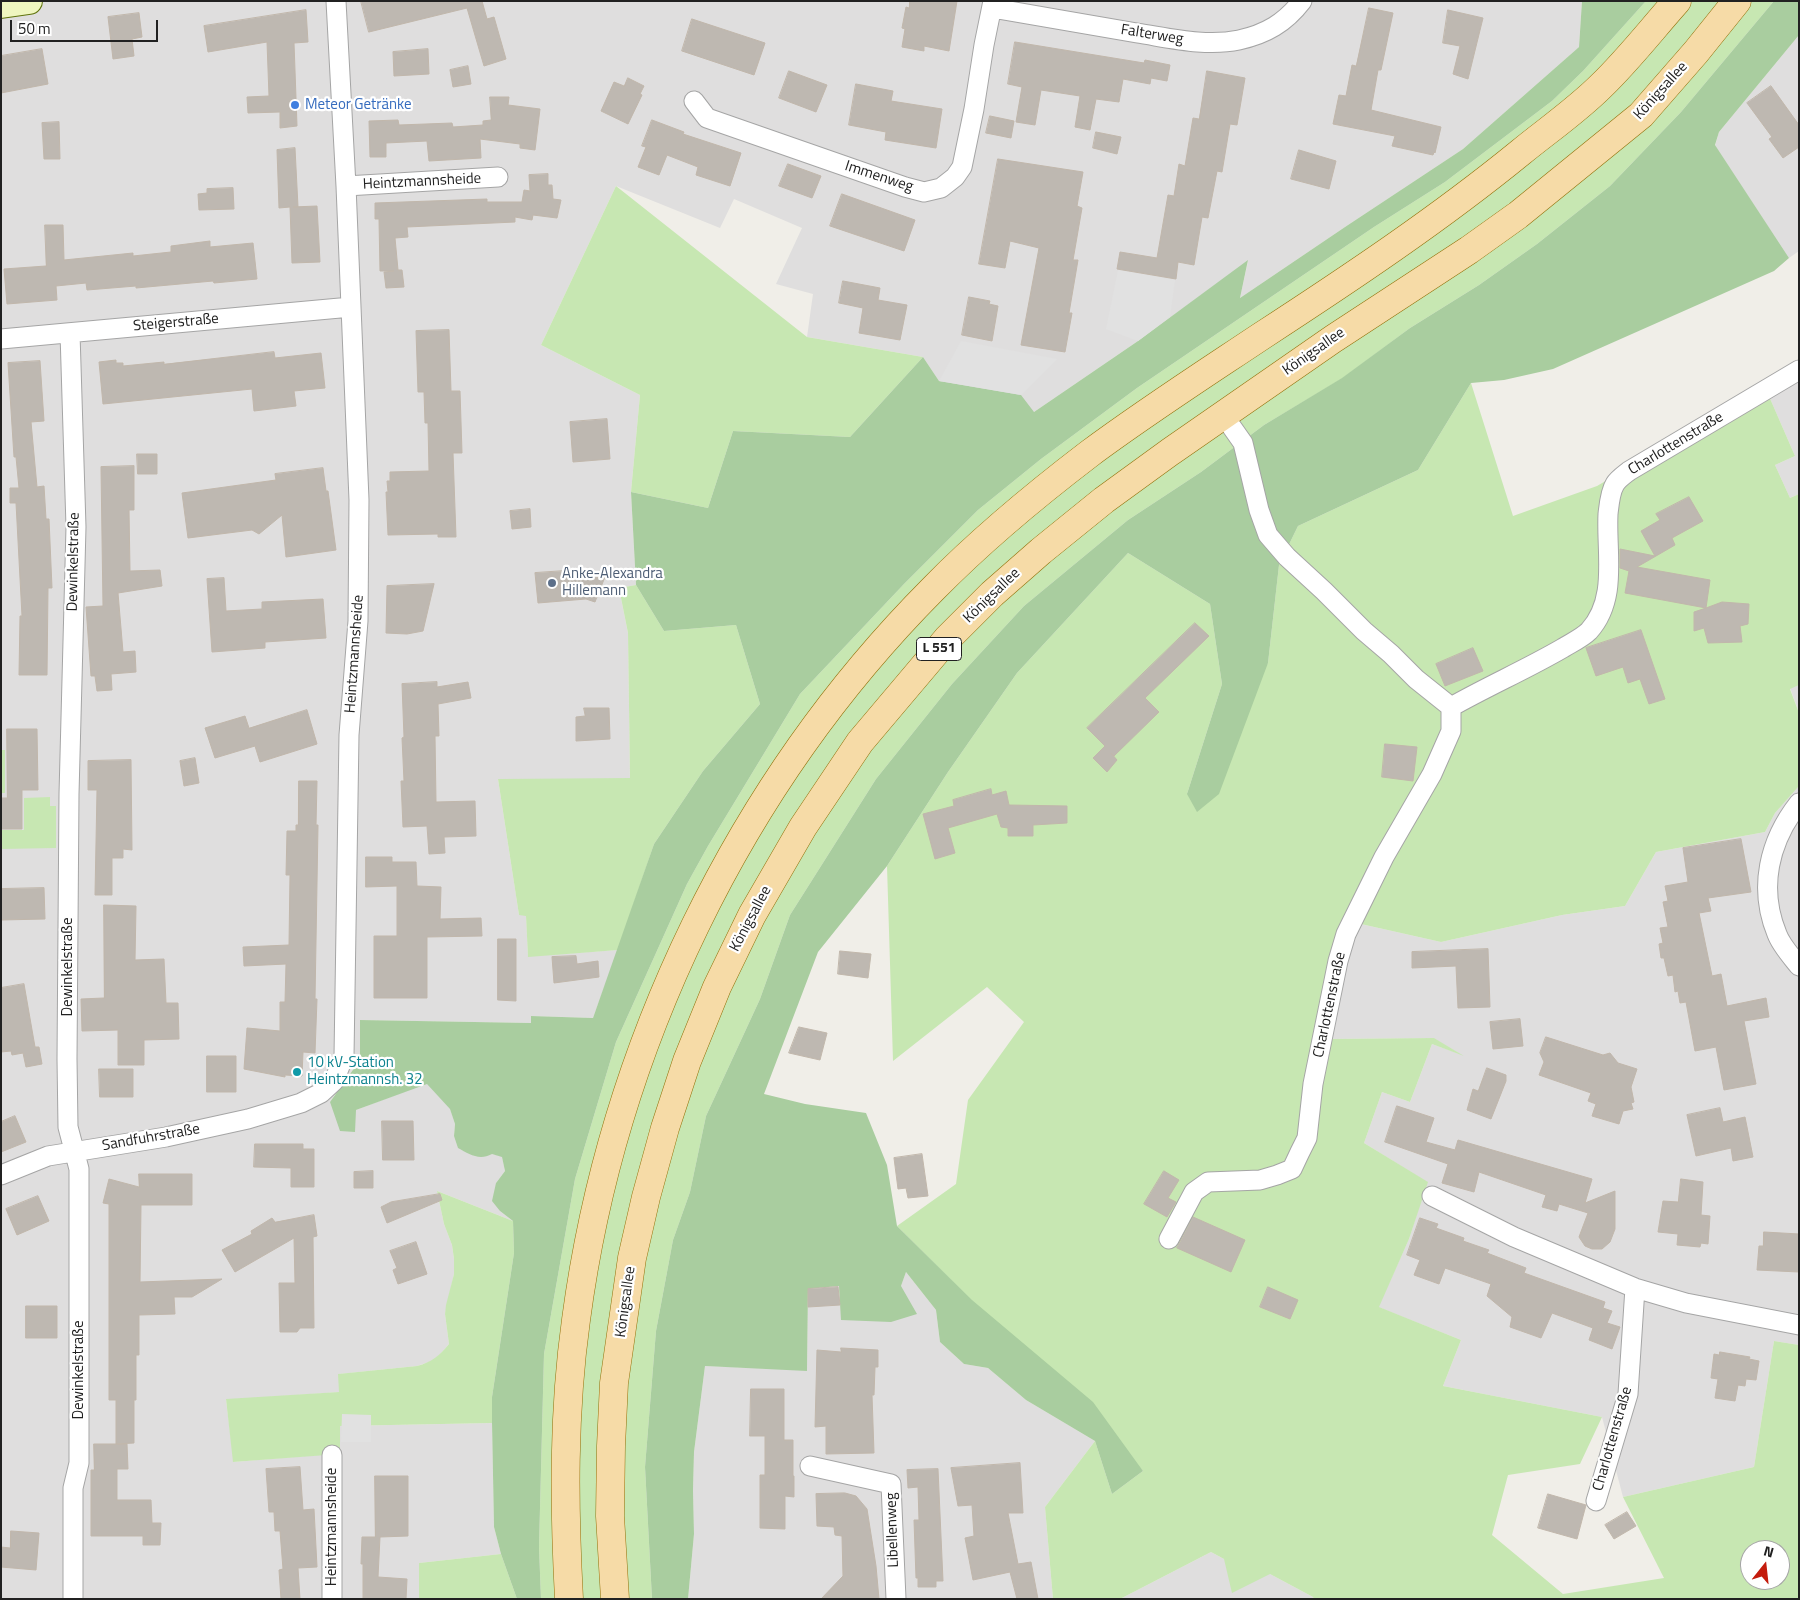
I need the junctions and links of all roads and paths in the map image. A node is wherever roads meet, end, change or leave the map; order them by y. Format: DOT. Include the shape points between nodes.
graph roads {
  1 [pos="30,1"];
  2 [pos="336,1"];
  3 [pos="1302,1"];
  4 [pos="1677,1"];
  5 [pos="1737,1"];
  6 [pos="992,4"];
  7 [pos="1,5"];
  8 [pos="694,101"];
  9 [pos="498,178"];
  10 [pos="346,186"];
  11 [pos="351,306"];
  12 [pos="70,333"];
  13 [pos="1,339"];
  14 [pos="1799,370"];
  15 [pos="1224,416"];
  16 [pos="1451,707"];
  17 [pos="1799,803"];
  18 [pos="1799,966"];
  19 [pos="301,1103"];
  20 [pos="75,1151"];
  21 [pos="1,1175"];
  22 [pos="1432,1196"];
  23 [pos="1169,1239"];
  24 [pos="1635,1288"];
  25 [pos="1799,1325"];
  26 [pos="332,1455"];
  27 [pos="810,1466"];
  28 [pos="1596,1501"];
  29 [pos="73,1599"];
  30 [pos="332,1599"];
  31 [pos="569,1599"];
  32 [pos="615,1599"];
  33 [pos="896,1599"];
  1 -- 7 [label="main road"];
  2 -- 10 [label="street, Heintzmannsheide"];
  3 -- 6 [label="street, Falterweg" via="1282,23 1260,34 1238,41 1209,42 1154,36"];
  4 -- 31 [label="main road, L 551" via="1600,88 1480,185 1309,305 1183,388 1006,520 932,590 880,647 826,712 777,782 732,854 668,986 645,1042 597,1200 575,1328 569,1387 565,1457"];
  5 -- 15 [label="main road, Königsallee / L 551" via="1641,115 1518,215"];
  6 -- 8 [label="street, Immenweg" via="962,167 941,188 924,192 905,187 708,118"];
  9 -- 10 [label="street, Heintzmannsheide"];
  10 -- 11 [label="street, Heintzmannsheide"];
  11 -- 12 [label="street, Steigerstraße"];
  11 -- 19 [label="street, Heintzmannsheide" via="359,558 350,735 344,1056 334,1081"];
  12 -- 13 [label="street, Steigerstraße"];
  12 -- 20 [label="street, Dewinkelstraße" via="76,535 69,794 67,1059 68,1127"];
  14 -- 16 [label="street, Charlottenstraße" via="1629,471 1614,485 1609,502 1609,584 1597,621 1587,633 1546,658"];
  15 -- 16 [label="street" via="1242,443 1268,535 1286,557 1364,631"];
  15 -- 32 [label="main road, Königsallee / L 551" via="1104,500 1048,545 947,639 860,742 802,826 752,914 687,1061 665,1128 632,1258 614,1383 610,1516"];
  16 -- 23 [label="street, Charlottenstraße" via="1451,732 1432,774 1384,857 1346,934 1313,1084 1307,1138 1292,1168 1260,1180 1208,1182 1194,1192"];
  17 -- 18 [label="street" via="1780,830 1771,854 1768,882 1769,908 1777,935"];
  19 -- 20 [label="street, Sandfuhrstraße" via="248,1120"];
  20 -- 21 [label="street, Sandfuhrstraße" via="48,1156"];
  20 -- 29 [label="street, Dewinkelstraße" via="79,1169 79,1463 73,1488"];
  22 -- 24 [label="street" via="1514,1237"];
  24 -- 25 [label="street" via="1686,1303"];
  24 -- 28 [label="street, Charlottenstraße" via="1628,1394"];
  26 -- 30 [label="street, Heintzmannsheide"];
  27 -- 33 [label="street, Libellenweg" via="891,1484"];
}
